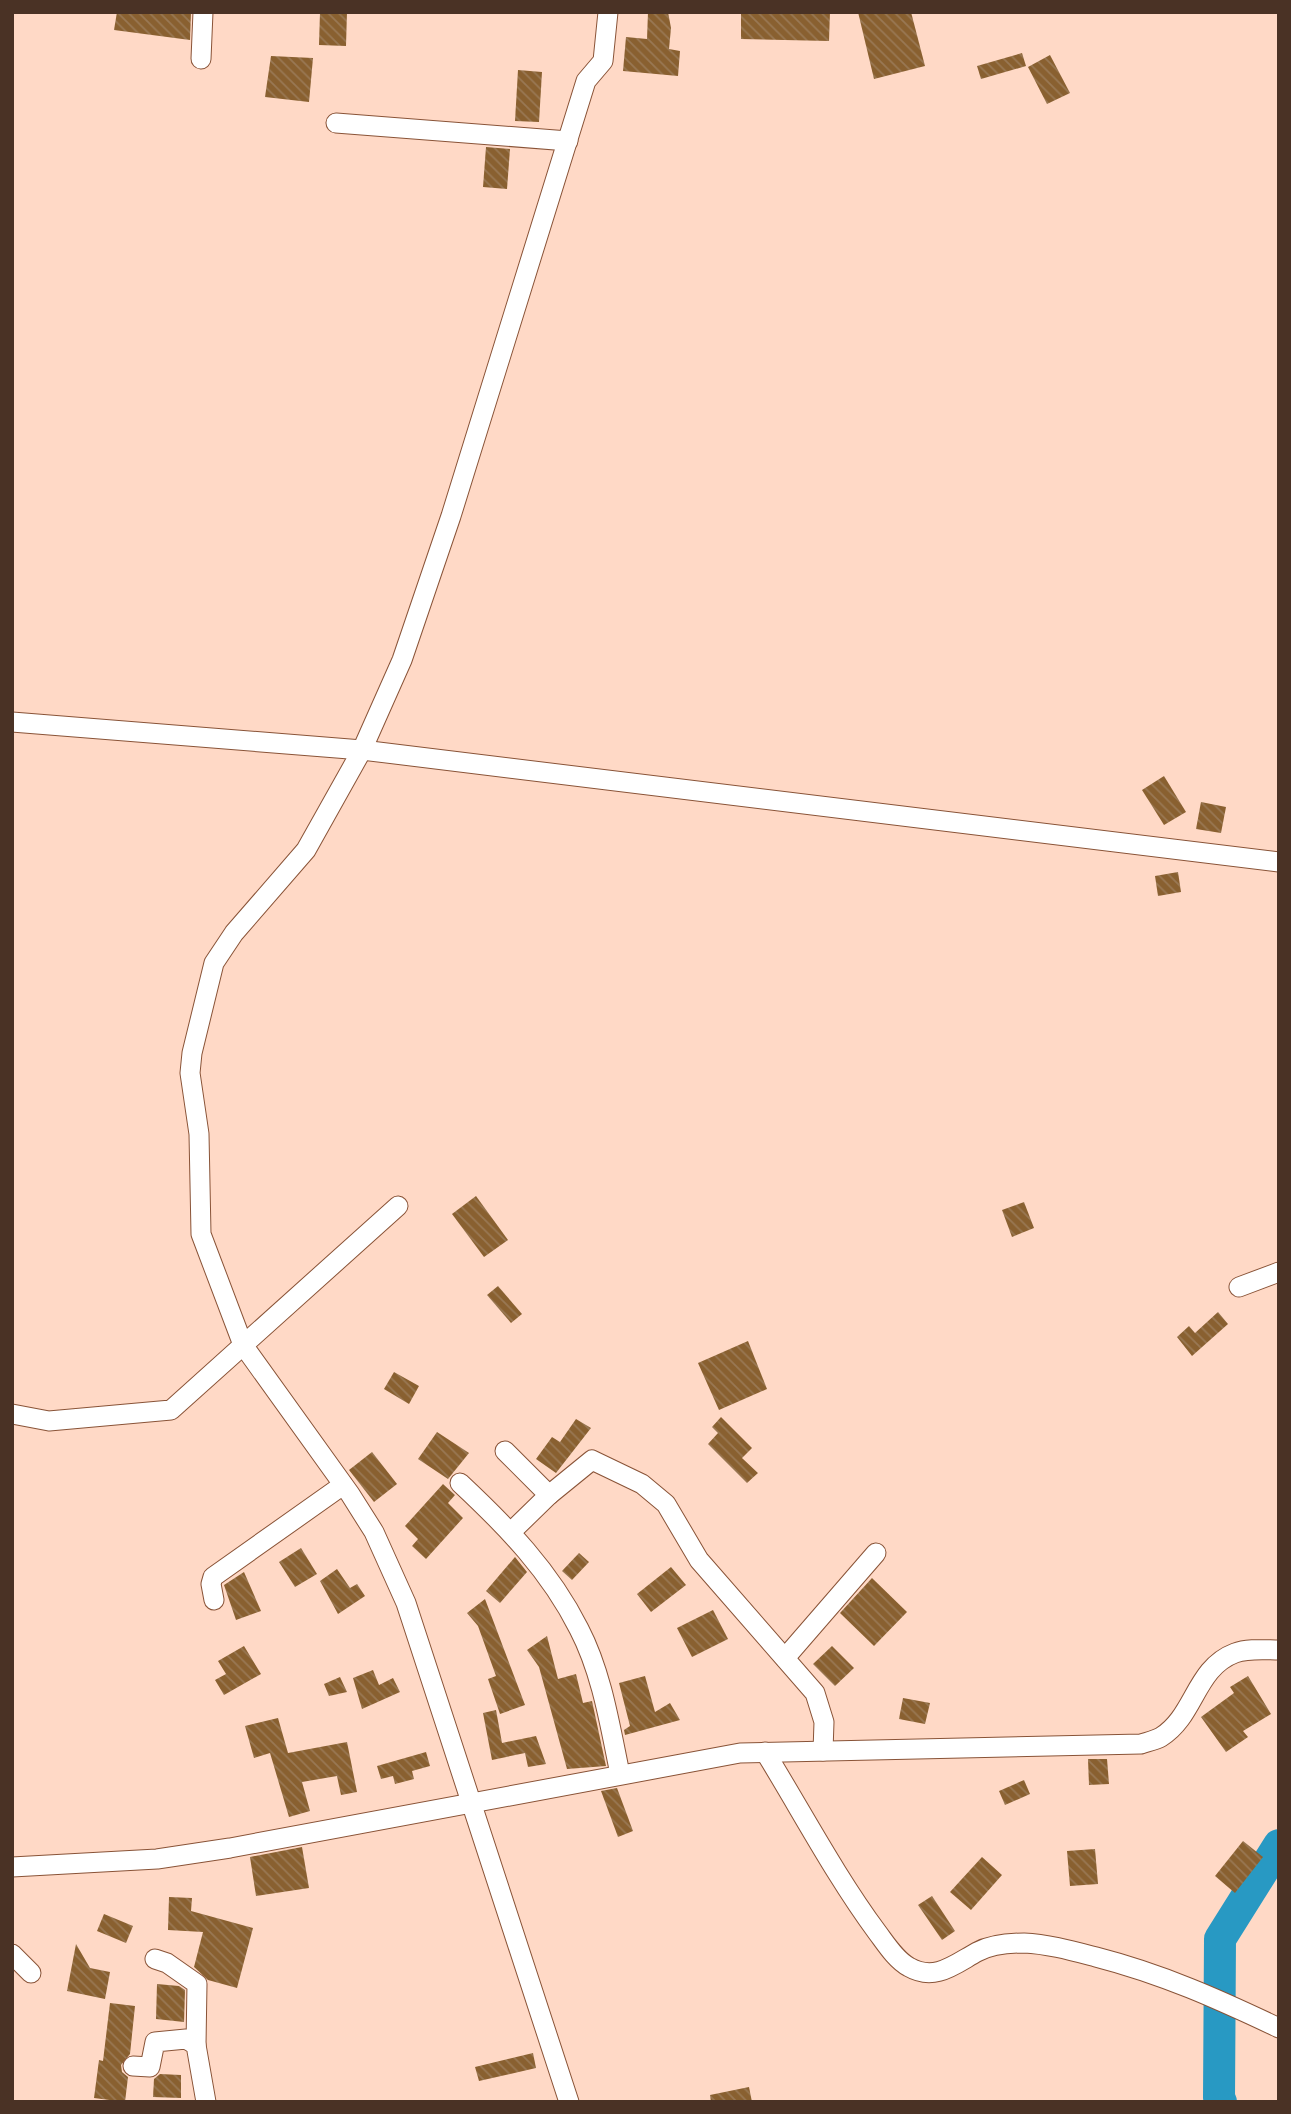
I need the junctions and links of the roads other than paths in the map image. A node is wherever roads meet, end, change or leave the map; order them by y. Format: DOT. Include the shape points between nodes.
graph roads {
  1 [pos="203,12"];
  2 [pos="608,12"];
  3 [pos="201,59"];
  4 [pos="336,123"];
  5 [pos="568,141"];
  6 [pos="12,722"];
  7 [pos="362,750"];
  8 [pos="1279,862"];
  9 [pos="398,1206"];
  10 [pos="1279,1272"];
  11 [pos="1239,1287"];
  12 [pos="243,1345"];
  13 [pos="12,1414"];
  14 [pos="505,1451"];
  15 [pos="460,1483"];
  16 [pos="343,1485"];
  17 [pos="549,1495"];
  18 [pos="512,1531"];
  19 [pos="876,1553"];
  20 [pos="214,1600"];
  21 [pos="1279,1650"];
  22 [pos="785,1658"];
  23 [pos="823,1751"];
  24 [pos="765,1752"];
  25 [pos="621,1774"];
  26 [pos="470,1801"];
  27 [pos="12,1867"];
  28 [pos="12,1954"];
  29 [pos="155,1959"];
  30 [pos="31,1973"];
  31 [pos="1279,2028"];
  32 [pos="196,2045"];
  33 [pos="133,2066"];
  34 [pos="206,2102"];
  35 [pos="569,2102"];
  1 -- 3 [label="street"];
  2 -- 5 [label="street" via="603,61 586,81"];
  4 -- 5 [label="street"];
  5 -- 7 [label="street" via="452,516 401,660"];
  6 -- 7 [label="street"];
  7 -- 8 [label="street"];
  7 -- 12 [label="street" via="306,850 214,962 200,1010 190,1073 199,1134 201,1234"];
  9 -- 12 [label="street"];
  10 -- 11 [label="street"];
  12 -- 13 [label="street" via="171,1410 49,1421"];
  12 -- 16 [label="street"];
  14 -- 17 [label="street"];
  15 -- 18 [label="street"];
  16 -- 20 [label="street" via="223,1569 211,1584"];
  16 -- 26 [label="street" via="374,1532 406,1603"];
  17 -- 18 [label="street"];
  17 -- 22 [label="street" via="592,1460 642,1483 666,1504 699,1560"];
  18 -- 25 [label="street" via="554,1585 580,1631 603,1693"];
  19 -- 22 [label="street"];
  21 -- 23 [label="street" via="1238,1651 1217,1662 1177,1721 1161,1737 1141,1744"];
  22 -- 23 [label="street" via="815,1693 824,1722"];
  23 -- 24 [label="street"];
  24 -- 25 [label="street"];
  24 -- 31 [label="street" via="829,1862 882,1939 908,1967 945,1971 995,1946 1023,1943 1063,1948 1192,1986"];
  25 -- 26 [label="street"];
  26 -- 27 [label="street" via="157,1859"];
  26 -- 35 [label="street"];
  28 -- 30 [label="street"];
  29 -- 32 [label="street" via="197,1984"];
  32 -- 33 [label="street" via="186,2039 155,2042 150,2067"];
  32 -- 34 [label="street"];
}
